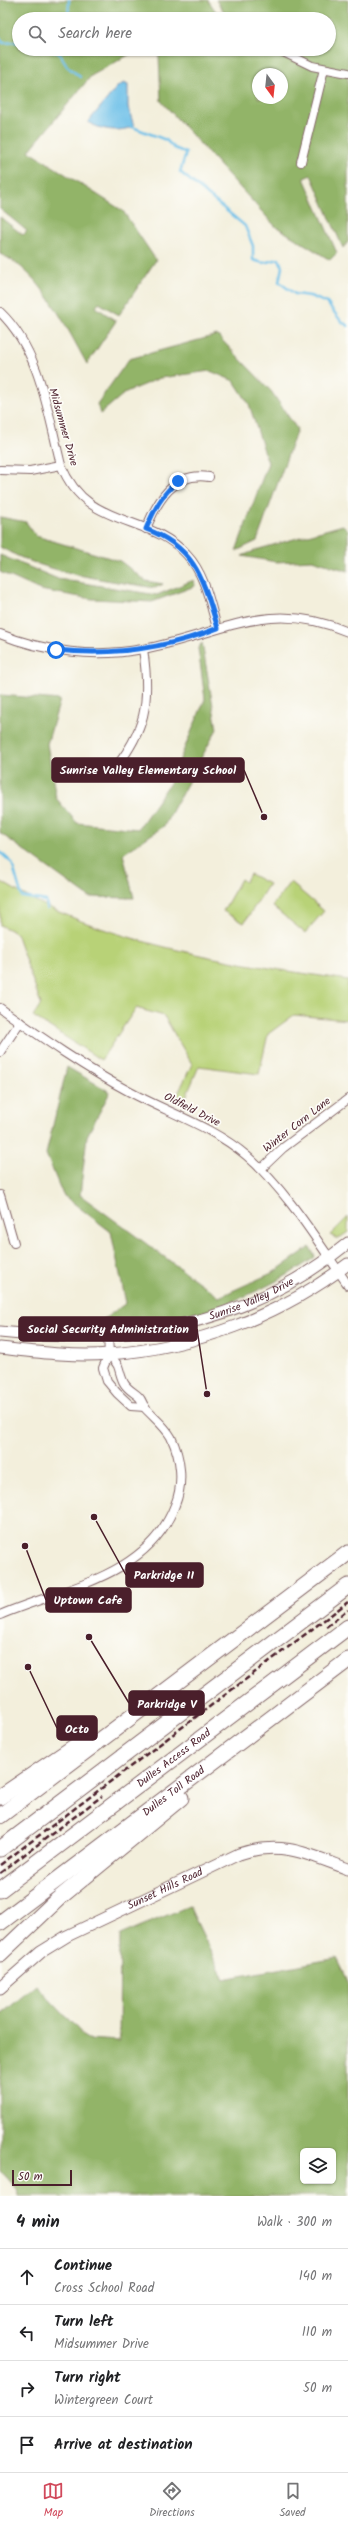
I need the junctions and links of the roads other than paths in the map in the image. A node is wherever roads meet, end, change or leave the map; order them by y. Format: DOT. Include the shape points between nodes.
graph roads {
  1 [pos="293,56"];
  2 [pos="324,70"];
  3 [pos="348,73"];
  4 [pos="301,162"];
  5 [pos="0,312"];
  6 [pos="61,465"];
  7 [pos="0,470"];
  8 [pos="209,477"];
  9 [pos="146,529"];
  10 [pos="218,628"];
  11 [pos="348,632"];
  12 [pos="0,634"];
  13 [pos="143,650"];
  14 [pos="111,774"];
  15 [pos="0,1008"];
  16 [pos="20,1022"];
  17 [pos="0,1052"];
  18 [pos="348,1099"];
  19 [pos="261,1169"];
  20 [pos="0,1195"];
  21 [pos="14,1243"];
  22 [pos="348,1243"];
  23 [pos="329,1258"];
  24 [pos="348,1264"];
  25 [pos="338,1271"];
  26 [pos="348,1285"];
  27 [pos="0,1332"];
  28 [pos="108,1336"];
  29 [pos="0,1348"];
  30 [pos="109,1354"];
  31 [pos="144,1407"];
  32 [pos="348,1553"];
  33 [pos="348,1586"];
  34 [pos="0,1615"];
  35 [pos="348,1627"];
  36 [pos="230,1642"];
  37 [pos="348,1660"];
  38 [pos="307,1691"];
  39 [pos="0,1797"];
  40 [pos="0,1816"];
  41 [pos="0,1849"];
  42 [pos="348,1869"];
  43 [pos="0,1890"];
  44 [pos="0,1923"];
  45 [pos="0,1954"];
  46 [pos="0,1988"];
  1 -- 2 [label="street"];
  2 -- 3 [label="street"];
  2 -- 4 [label="street"];
  5 -- 6 [label="street, Midsummer Drive" via="16,329 31,357"];
  6 -- 7 [label="street" via="30,471"];
  6 -- 9 [label="street, Midsummer Drive" via="69,480 88,503 115,518"];
  8 -- 9 [label="street" via="192,476 174,485 164,495"];
  9 -- 10 [label="street, Midsummer Drive" via="178,546 195,565"];
  10 -- 11 [label="street" via="246,620 282,616 317,621"];
  10 -- 13 [label="street"];
  12 -- 13 [label="street" via="33,645 70,651 103,653"];
  13 -- 14 [label="street" via="148,681 144,714 131,747"];
  15 -- 16 [label="street, Oldfield Drive"];
  16 -- 17 [label="street"];
  16 -- 19 [label="street, Oldfield Drive" via="111,1081 209,1130"];
  18 -- 19 [label="street, Winter Corn Lane" via="283,1148"];
  19 -- 23 [label="street, Oldfield Drive" via="288,1201"];
  20 -- 21 [label="street"];
  22 -- 23 [label="main road, Sunrise Valley Drive"];
  23 -- 25 [label="street, Oldfield Drive"];
  23 -- 28 [label="main road, Sunrise Valley Drive" via="284,1286 220,1314 161,1329"];
  24 -- 25 [label="main road, Sunrise Valley Drive"];
  25 -- 26 [label="street, Oldfield Drive"];
  25 -- 30 [label="main road, Sunrise Valley Drive" via="282,1306 245,1323 197,1338"];
  27 -- 28 [label="main road, Sunrise Valley Drive" via="63,1337"];
  28 -- 30 [label="street"];
  29 -- 30 [label="main road, Sunrise Valley Drive"];
  30 -- 31 [label="street" via="118,1366 124,1384 141,1399"];
  30 -- 31 [label="street" via="103,1368 107,1381 131,1406"];
  31 -- 34 [label="street" via="162,1423 171,1437 181,1471 179,1496 164,1530 148,1547 105,1575"];
  32 -- 36 [label="highway"];
  33 -- 41 [label="highway"];
  35 -- 43 [label="highway, Dulles Access Road"];
  36 -- 39 [label="highway"];
  36 -- 40 [label="highway"];
  37 -- 38 [label="highway, Dulles Toll Road"];
  38 -- 44 [label="highway, Dulles Toll Road"];
  38 -- 45 [label="highway" via="58,1899"];
  42 -- 46 [label="main road, Sunset Hills Road" via="286,1847 269,1847 239,1854 67,1936 41,1952"];
}
